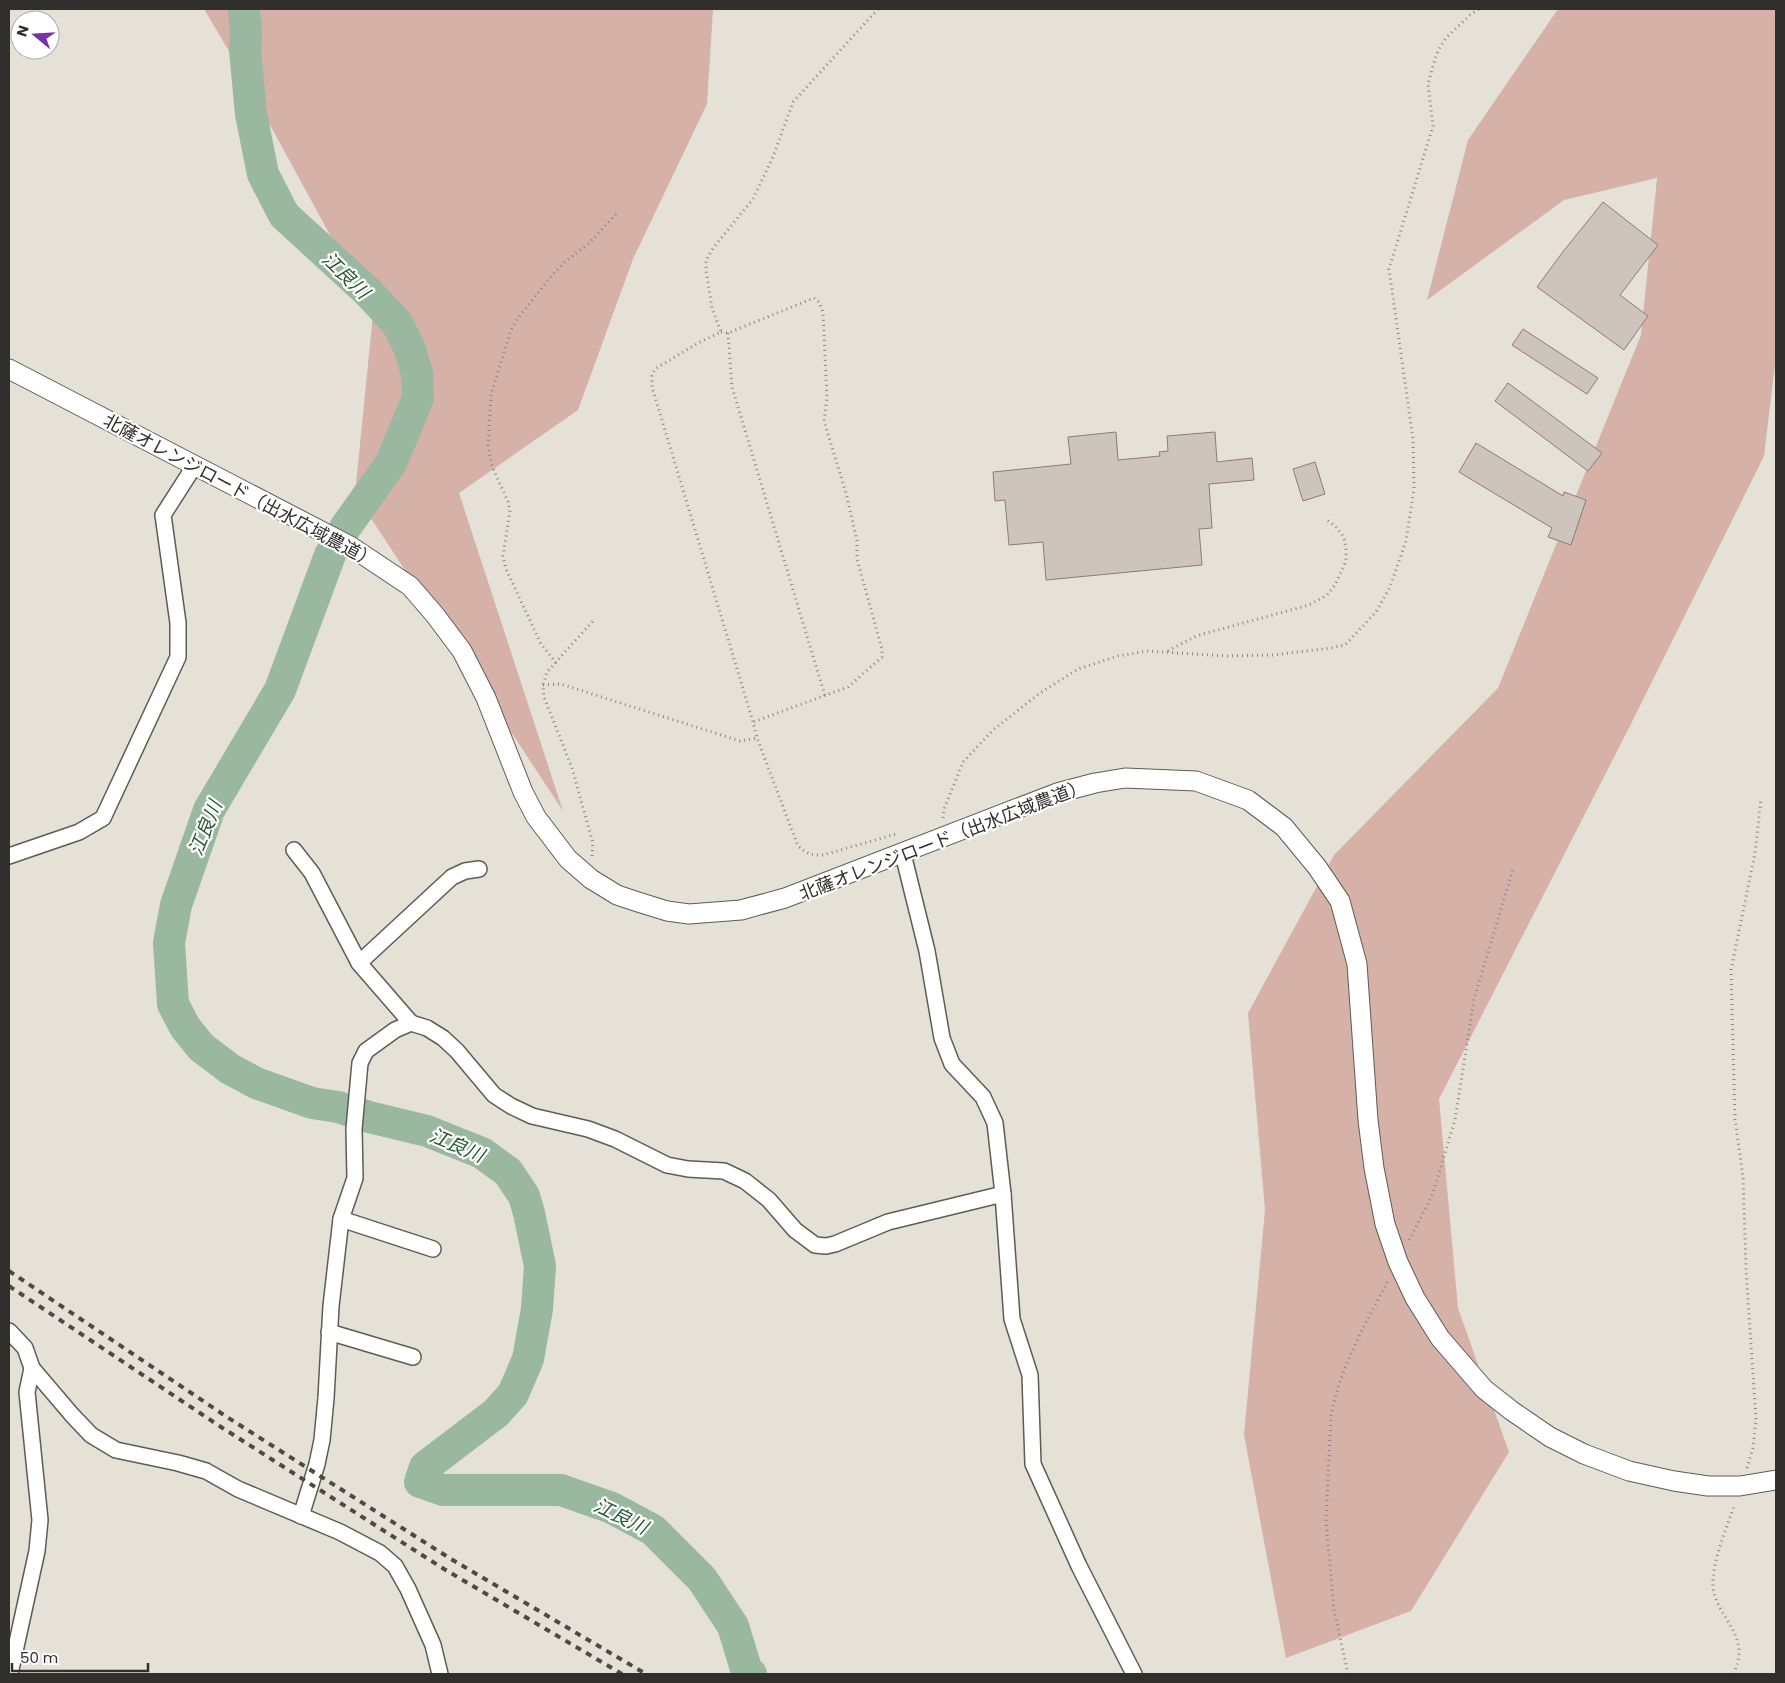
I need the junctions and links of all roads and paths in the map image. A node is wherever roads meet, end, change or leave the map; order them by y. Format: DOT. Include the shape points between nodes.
graph roads {
  1 [pos="878,9"];
  2 [pos="1479,9"];
  3 [pos="618,212"];
  4 [pos="721,332"];
  5 [pos="728,333"];
  6 [pos="9,368"];
  7 [pos="195,465"];
  8 [pos="1327,520"];
  9 [pos="593,621"];
  10 [pos="1168,652"];
  11 [pos="556,663"];
  12 [pos="543,685"];
  13 [pos="825,696"];
  14 [pos="753,722"];
  15 [pos="757,738"];
  16 [pos="1761,799"];
  17 [pos="897,834"];
  18 [pos="940,839"];
  19 [pos="294,850"];
  20 [pos="903,854"];
  21 [pos="9,856"];
  22 [pos="479,869"];
  23 [pos="1513,869"];
  24 [pos="591,879"];
  25 [pos="360,963"];
  26 [pos="410,1024"];
  27 [pos="1003,1194"];
  28 [pos="341,1219"];
  29 [pos="433,1249"];
  30 [pos="1398,1262"];
  31 [pos="9,1331"];
  32 [pos="329,1332"];
  33 [pos="413,1357"];
  34 [pos="32,1368"];
  35 [pos="1776,1480"];
  36 [pos="1740,1486"];
  37 [pos="300,1516"];
  38 [pos="10,1674"];
  39 [pos="440,1674"];
  40 [pos="1134,1674"];
  41 [pos="1348,1674"];
  42 [pos="1734,1674"];
  1 -- 4 [label="path" via="793,102 753,199 706,260 712,308"];
  2 -- 10 [label="path" via="1446,38 1436,56 1428,84 1433,126 1388,268 1413,439 1414,489 1406,541 1390,587 1376,612 1345,645 1273,655"];
  3 -- 11 [label="path" via="588,244 565,262 518,318 511,330 491,394 489,458 510,510 503,556 506,569 541,644"];
  4 -- 5 [label="path"];
  4 -- 14 [label="path" via="655,369 652,387"];
  5 -- 13 [label="path" via="732,386"];
  5 -- 13 [label="path" via="814,298 823,312 827,398 824,421 846,493 857,542 857,559 882,650 882,657 848,687"];
  6 -- 7 [label="street, 北薩オレンジロード（出水広域農道）"];
  7 -- 21 [label="street" via="163,514 178,623 178,657 103,818 80,832"];
  7 -- 24 [label="street, 北薩オレンジロード（出水広域農道）" via="350,546 410,586 462,651 486,698 536,817 568,859"];
  8 -- 10 [label="path" via="1344,537 1346,561 1327,595 1309,604 1196,636"];
  9 -- 11 [label="path"];
  10 -- 18 [label="path" via="1148,651 1118,656 1078,669 1040,693 993,730 963,762 944,810"];
  11 -- 12 [label="path" via="547,672"];
  12 -- 15 [label="path" via="561,684 740,741"];
  12 -- 24 [label="path" via="544,697 572,768 593,843"];
  13 -- 14 [label="path"];
  14 -- 15 [label="path"];
  15 -- 17 [label="path" via="798,846 804,852 823,855"];
  16 -- 36 [label="path" via="1755,853 1731,970 1735,1119 1743,1177 1756,1420 1753,1448"];
  18 -- 20 [label="street, 北薩オレンジロード（出水広域農道）"];
  18 -- 30 [label="street, 北薩オレンジロード（出水広域農道）" via="1057,793 1125,778 1196,780 1248,800 1284,828 1340,901 1357,964 1374,1168 1385,1224"];
  19 -- 25 [label="street" via="312,873"];
  20 -- 24 [label="street, 北薩オレンジロード（出水広域農道）" via="785,898 741,910 689,914 667,910 617,895"];
  20 -- 27 [label="street" via="927,950 942,1038 952,1064 983,1097 995,1123"];
  22 -- 25 [label="street" via="452,876"];
  23 -- 30 [label="path" via="1474,999 1455,1120 1432,1196"];
  25 -- 26 [label="street"];
  26 -- 27 [label="street" via="427,1028 443,1038 494,1095 511,1106 532,1116 615,1139 667,1165 724,1171 745,1181 769,1200 795,1230 815,1245 835,1244 888,1222"];
  26 -- 28 [label="street" via="395,1030 366,1051 360,1063 354,1129 355,1178"];
  27 -- 40 [label="street" via="1012,1319 1030,1375 1032,1464"];
  28 -- 29 [label="street"];
  28 -- 32 [label="street"];
  30 -- 36 [label="street, 北薩オレンジロード（出水広域農道）" via="1415,1298 1440,1338 1484,1389 1550,1437 1629,1471 1708,1486"];
  30 -- 41 [label="path" via="1356,1341 1331,1416 1326,1520 1334,1610"];
  31 -- 34 [label="street" via="25,1348"];
  32 -- 33 [label="street"];
  32 -- 37 [label="street" via="322,1440 318,1464"];
  34 -- 37 [label="street" via="91,1435 116,1450 206,1471"];
  34 -- 38 [label="street" via="28,1392 40,1520 37,1551"];
  35 -- 36 [label="street, 北薩オレンジロード（出水広域農道）"];
  36 -- 42 [label="path" via="1715,1565 1713,1586 1716,1599 1736,1637 1739,1655"];
  37 -- 39 [label="street" via="380,1553 395,1566 433,1645"];
}
